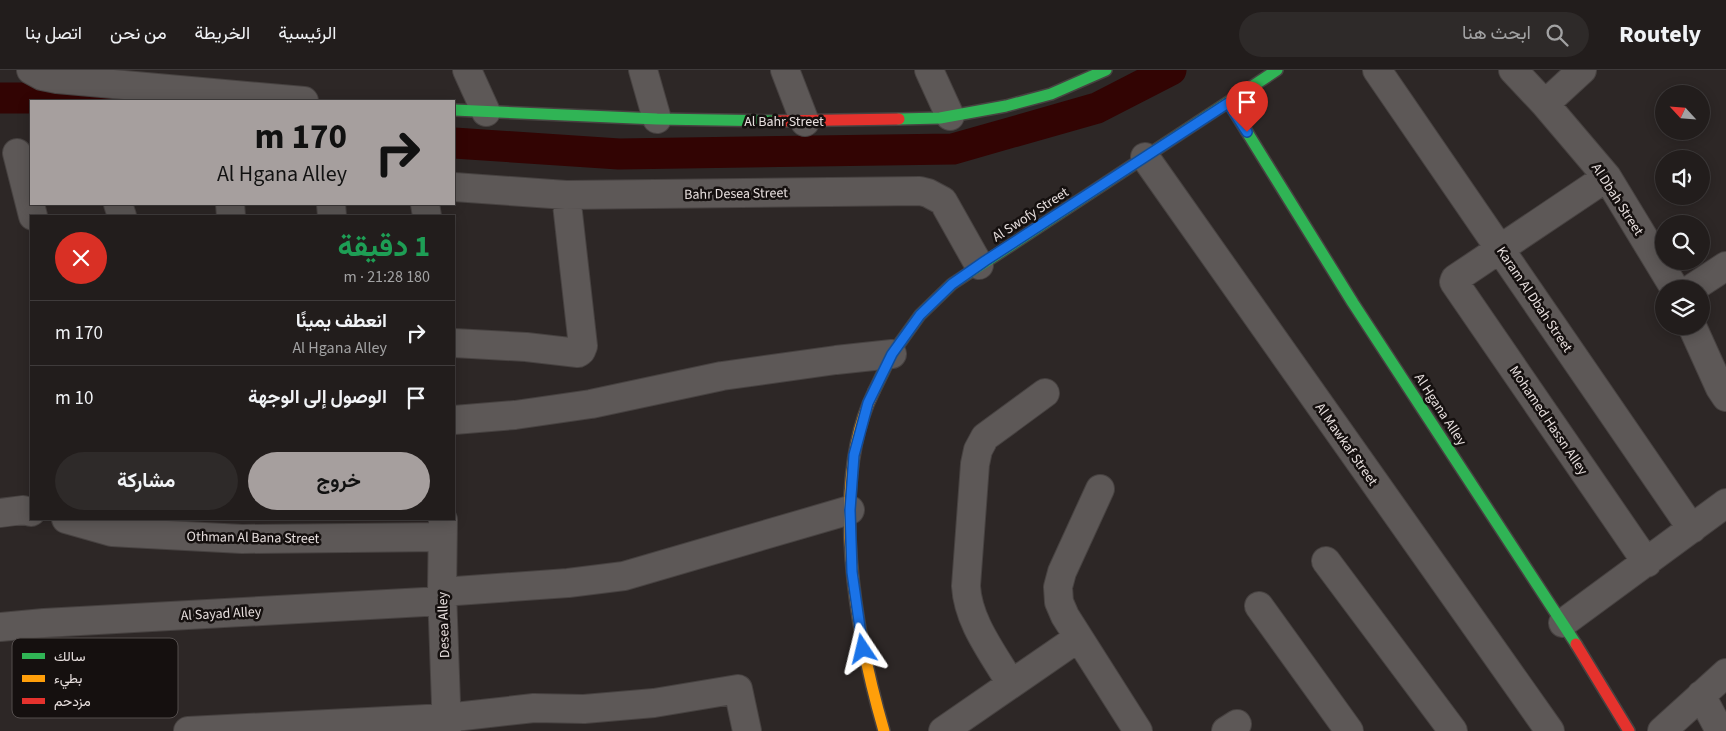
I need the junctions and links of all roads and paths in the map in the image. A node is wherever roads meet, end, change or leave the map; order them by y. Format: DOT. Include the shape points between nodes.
graph roads {
  1 [pos="31,70"];
  2 [pos="467,70"];
  3 [pos="643,70"];
  4 [pos="785,70"];
  5 [pos="929,70"];
  6 [pos="1277,70"];
  7 [pos="1377,70"];
  8 [pos="1513,70"];
  9 [pos="1582,70"];
  10 [pos="1097,72"];
  11 [pos="293,100"];
  12 [pos="1228,103"];
  13 [pos="1545,104"];
  14 [pos="455,110"];
  15 [pos="486,112"];
  16 [pos="950,116"];
  17 [pos="658,119"];
  18 [pos="805,122"];
  19 [pos="16,153"];
  20 [pos="1145,157"];
  21 [pos="1607,176"];
  22 [pos="455,187"];
  23 [pos="566,195"];
  24 [pos="30,205"];
  25 [pos="1500,248"];
  26 [pos="979,265"];
  27 [pos="1726,266"];
  28 [pos="1670,280"];
  29 [pos="1705,280"];
  30 [pos="1696,335"];
  31 [pos="455,343"];
  32 [pos="892,354"];
  33 [pos="1045,393"];
  34 [pos="1726,397"];
  35 [pos="455,420"];
  36 [pos="1100,489"];
  37 [pos="1726,503"];
  38 [pos="850,510"];
  39 [pos="30,512"];
  40 [pos="0,513"];
  41 [pos="74,520"];
  42 [pos="96,523"];
  43 [pos="442,528"];
  44 [pos="1692,529"];
  45 [pos="1326,561"];
  46 [pos="1647,563"];
  47 [pos="442,596"];
  48 [pos="1259,606"];
  49 [pos="1563,623"];
  50 [pos="0,627"];
  51 [pos="1078,638"];
  52 [pos="1726,673"];
  53 [pos="1012,684"];
  54 [pos="1701,695"];
  55 [pos="446,725"];
  56 [pos="188,731"];
  57 [pos="747,731"];
  58 [pos="884,731"];
  59 [pos="944,731"];
  60 [pos="1138,731"];
  61 [pos="1349,731"];
  62 [pos="1453,731"];
  63 [pos="1550,731"];
  64 [pos="1629,731"];
  65 [pos="1662,731"];
  66 [pos="1720,731"];
  1 -- 11 [label="street" via="57,79"];
  2 -- 15 [label="street"];
  3 -- 17 [label="street"];
  4 -- 18 [label="street"];
  5 -- 16 [label="street"];
  6 -- 12 [label="street, Al Swofy Street"];
  7 -- 25 [label="street, Karam Al Dbah Street"];
  8 -- 13 [label="street, Al Dbah Street"];
  9 -- 13 [label="street"];
  10 -- 16 [label="street, Al Bahr Street" via="1051,94"];
  12 -- 20 [label="street, Al Swofy Street"];
  12 -- 49 [label="street, Al Hgana Alley" via="1353,303"];
  13 -- 21 [label="street, Al Dbah Street"];
  14 -- 15 [label="street, Al Bahr Street"];
  15 -- 17 [label="street, Al Bahr Street"];
  16 -- 18 [label="street, Al Bahr Street"];
  17 -- 18 [label="street, Al Bahr Street"];
  19 -- 24 [label="street"];
  20 -- 26 [label="street, Al Swofy Street"];
  20 -- 63 [label="street, Al Mawkaf Street"];
  21 -- 25 [label="street"];
  21 -- 28 [label="street, Al Dbah Street"];
  22 -- 23 [label="street, Bahr Desea Street"];
  23 -- 26 [label="street, Bahr Desea Street" via="928,192 943,201"];
  23 -- 31 [label="street" via="582,351"];
  25 -- 44 [label="street, Karam Al Dbah Street"];
  25 -- 46 [label="street, Mohamed Hassn Alley" via="1456,277 1455,284"];
  26 -- 32 [label="street, Al Swofy Street" via="952,284 920,315"];
  27 -- 29 [label="street"];
  30 -- 34 [label="street"];
  32 -- 35 [label="street" via="722,376 590,404"];
  32 -- 38 [label="street, Al Swofy Street" via="868,403 854,455"];
  33 -- 53 [label="street" via="985,437 975,464 966,597 973,619"];
  36 -- 51 [label="street" via="1058,587 1059,602"];
  37 -- 44 [label="street"];
  38 -- 47 [label="street, Al Sayad Alley" via="624,576"];
  38 -- 58 [label="street, Al Swofy Street" via="852,572 860,633"];
  39 -- 40 [label="street"];
  41 -- 42 [label="street, Othman Al Bana Street"];
  42 -- 43 [label="street, Othman Al Bana Street" via="129,534 242,539"];
  43 -- 47 [label="street, Desea Alley"];
  44 -- 46 [label="street"];
  45 -- 62 [label="street"];
  46 -- 49 [label="street"];
  47 -- 50 [label="street, Al Sayad Alley"];
  47 -- 55 [label="street, Desea Alley"];
  48 -- 61 [label="street"];
  49 -- 64 [label="street, Al Hgana Alley"];
  51 -- 53 [label="street"];
  51 -- 60 [label="street"];
  52 -- 54 [label="street"];
  53 -- 59 [label="street"];
  54 -- 65 [label="street"];
  54 -- 66 [label="street"];
  55 -- 56 [label="street"];
  55 -- 57 [label="street" via="534,708 584,709 654,703 738,688"];
}
